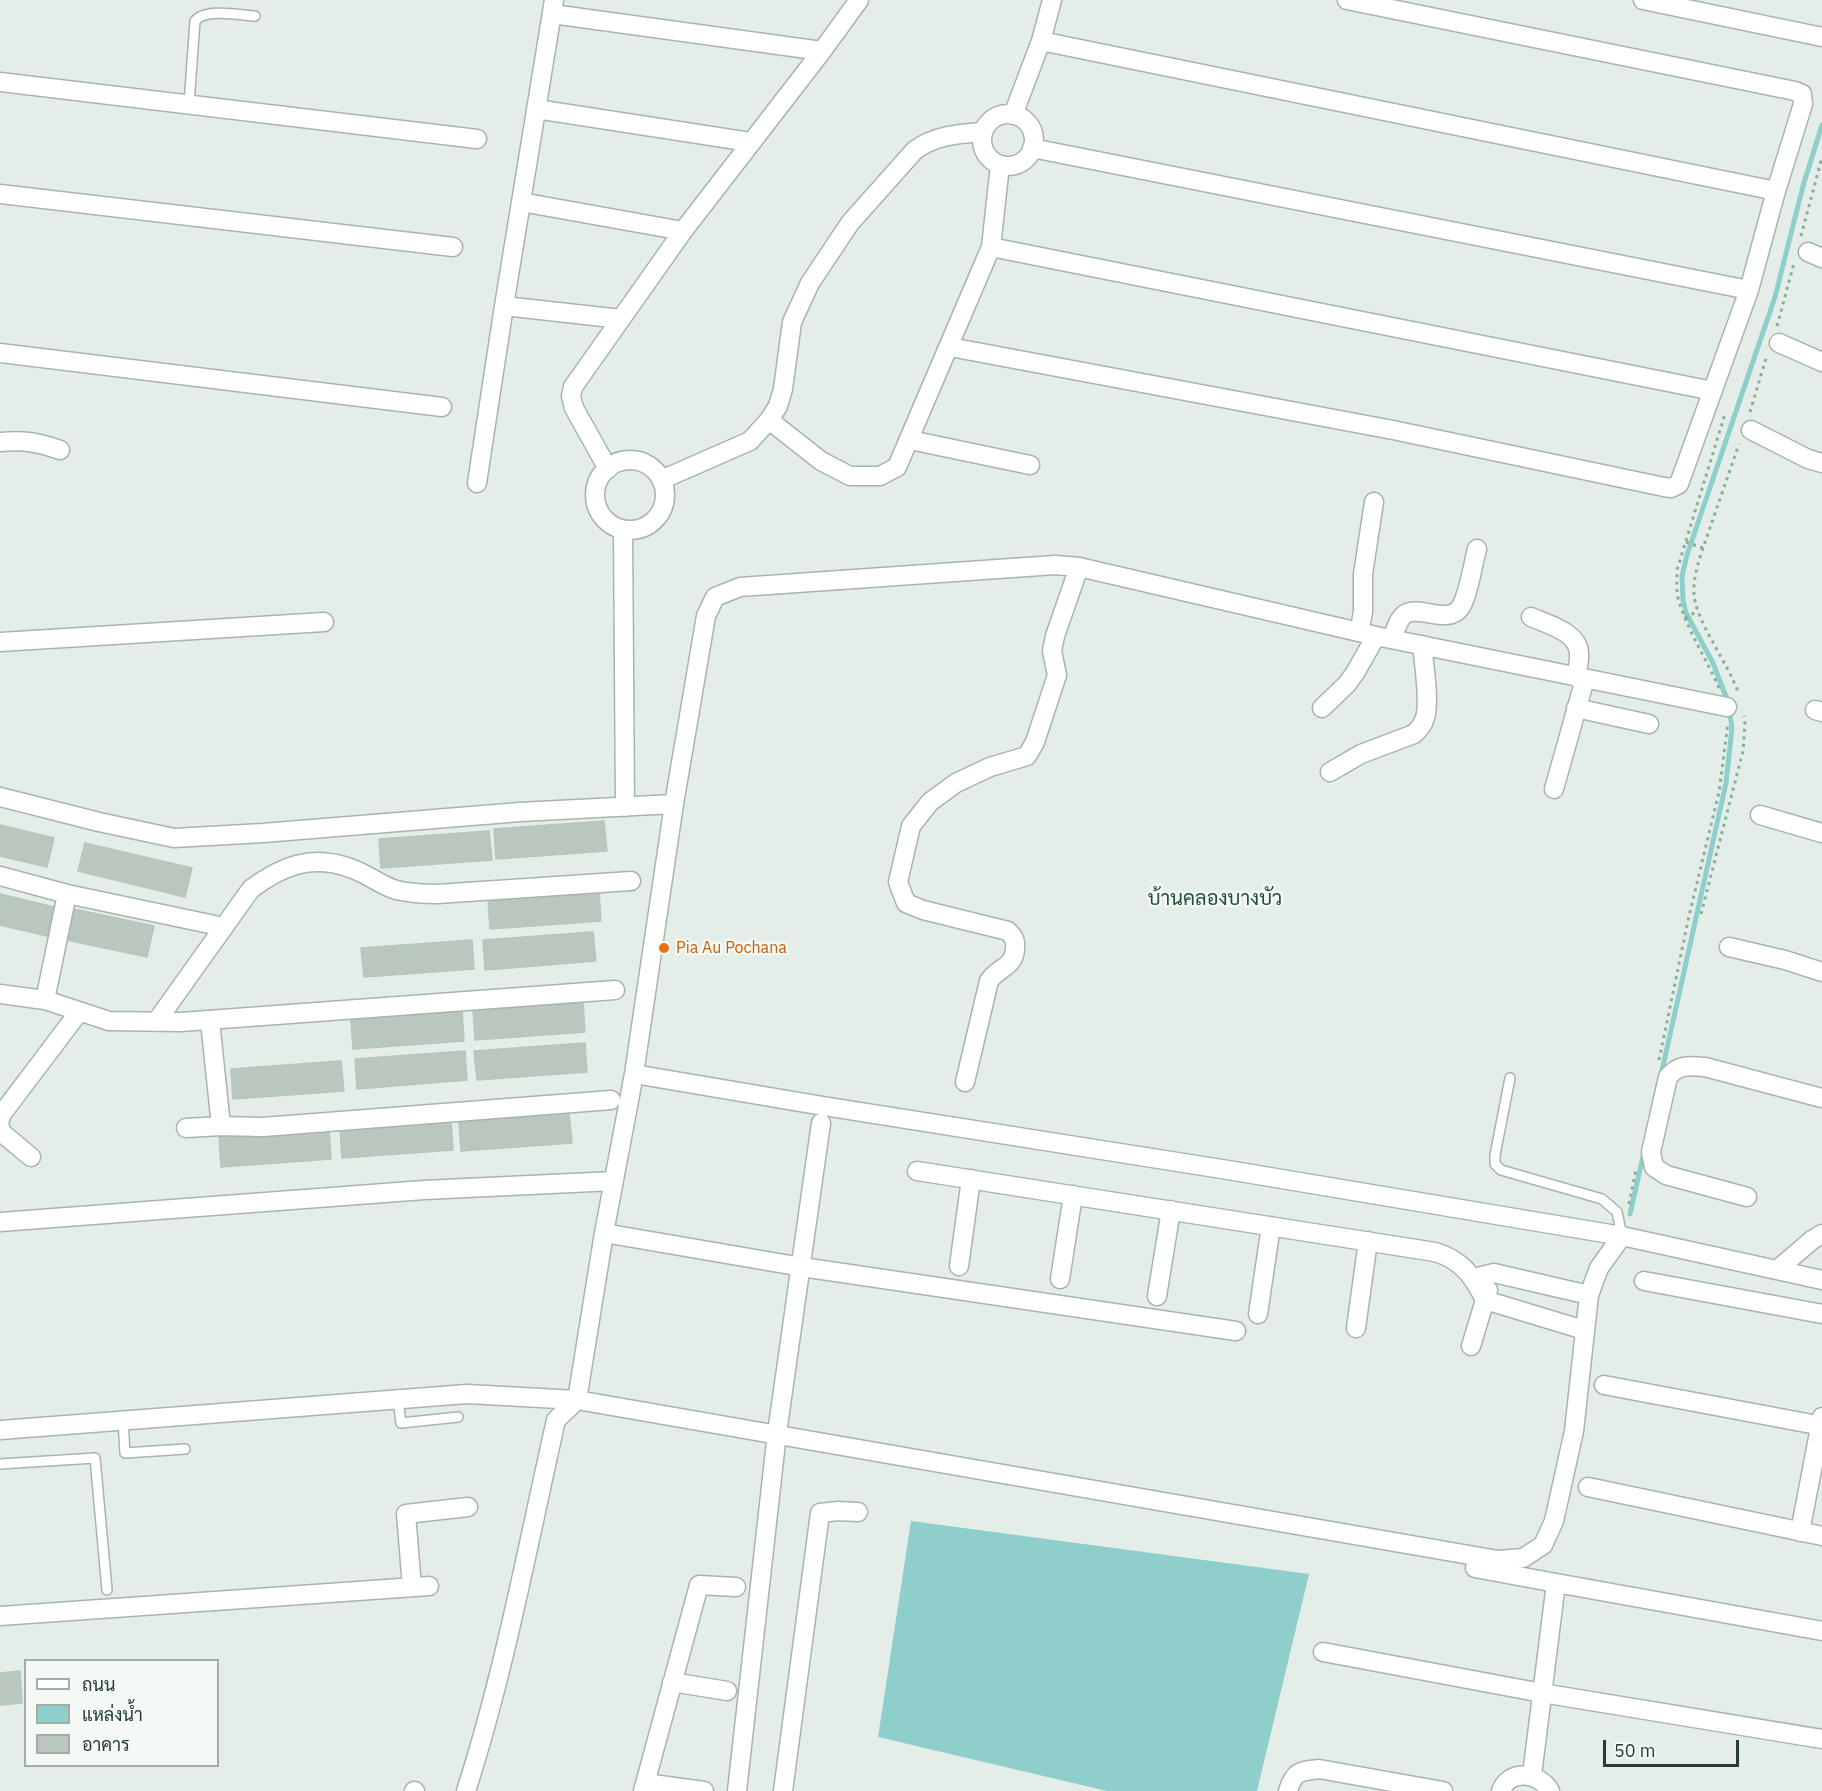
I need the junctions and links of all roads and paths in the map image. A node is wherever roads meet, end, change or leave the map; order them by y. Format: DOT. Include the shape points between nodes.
graph roads {
  1 [pos="859,0"];
  2 [pos="1052,0"];
  3 [pos="1347,0"];
  4 [pos="1643,0"];
  5 [pos="553,7"];
  6 [pos="255,16"];
  7 [pos="1822,37"];
  8 [pos="1041,41"];
  9 [pos="822,51"];
  10 [pos="0,82"];
  11 [pos="189,105"];
  12 [pos="536,108"];
  13 [pos="1013,115"];
  14 [pos="983,132"];
  15 [pos="477,139"];
  16 [pos="750,142"];
  17 [pos="1032,148"];
  18 [pos="1822,157"];
  19 [pos="1000,165"];
  20 [pos="1776,191"];
  21 [pos="0,194"];
  22 [pos="521,202"];
  23 [pos="683,231"];
  24 [pos="453,247"];
  25 [pos="992,247"];
  26 [pos="1806,252"];
  27 [pos="1749,290"];
  28 [pos="504,306"];
  29 [pos="621,320"];
  30 [pos="1774,343"];
  31 [pos="950,347"];
  32 [pos="0,353"];
  33 [pos="1822,362"];
  34 [pos="1713,391"];
  35 [pos="442,407"];
  36 [pos="1726,411"];
  37 [pos="769,420"];
  38 [pos="1746,431"];
  39 [pos="910,440"];
  40 [pos="0,442"];
  41 [pos="60,450"];
  42 [pos="1822,463"];
  43 [pos="1030,465"];
  44 [pos="608,469"];
  45 [pos="662,480"];
  46 [pos="477,483"];
  47 [pos="1374,502"];
  48 [pos="623,530"];
  49 [pos="1686,542"];
  50 [pos="1702,548"];
  51 [pos="1477,549"];
  52 [pos="1079,567"];
  53 [pos="1698,611"];
  54 [pos="1531,617"];
  55 [pos="1685,618"];
  56 [pos="324,622"];
  57 [pos="1376,636"];
  58 [pos="0,642"];
  59 [pos="1422,645"];
  60 [pos="1580,678"];
  61 [pos="1737,707"];
  62 [pos="1322,708"];
  63 [pos="1576,708"];
  64 [pos="1649,724"];
  65 [pos="1330,772"];
  66 [pos="1554,789"];
  67 [pos="0,797"];
  68 [pos="674,804"];
  69 [pos="625,807"];
  70 [pos="1760,815"];
  71 [pos="1822,833"];
  72 [pos="0,876"];
  73 [pos="631,881"];
  74 [pos="67,894"];
  75 [pos="1701,914"];
  76 [pos="224,927"];
  77 [pos="1729,947"];
  78 [pos="1822,972"];
  79 [pos="615,990"];
  80 [pos="0,994"];
  81 [pos="45,1000"];
  82 [pos="78,1011"];
  83 [pos="210,1021"];
  84 [pos="156,1022"];
  85 [pos="1659,1060"];
  86 [pos="634,1074"];
  87 [pos="1510,1078"];
  88 [pos="965,1082"];
  89 [pos="1822,1098"];
  90 [pos="611,1100"];
  91 [pos="0,1120"];
  92 [pos="820,1123"];
  93 [pos="221,1126"];
  94 [pos="0,1127"];
  95 [pos="186,1128"];
  96 [pos="31,1157"];
  97 [pos="1637,1166"];
  98 [pos="917,1171"];
  99 [pos="971,1179"];
  100 [pos="614,1181"];
  101 [pos="1073,1196"];
  102 [pos="1747,1197"];
  103 [pos="1171,1210"];
  104 [pos="0,1222"];
  105 [pos="1271,1226"];
  106 [pos="604,1233"];
  107 [pos="1822,1234"];
  108 [pos="1622,1236"];
  109 [pos="1368,1241"];
  110 [pos="959,1266"];
  111 [pos="802,1267"];
  112 [pos="1777,1270"];
  113 [pos="1494,1273"];
  114 [pos="1474,1278"];
  115 [pos="1060,1279"];
  116 [pos="1822,1280"];
  117 [pos="1644,1281"];
  118 [pos="1589,1295"];
  119 [pos="1157,1296"];
  120 [pos="1485,1300"];
  121 [pos="1258,1314"];
  122 [pos="1822,1314"];
  123 [pos="1356,1328"];
  124 [pos="1584,1330"];
  125 [pos="1236,1331"];
  126 [pos="1471,1346"];
  127 [pos="1604,1385"];
  128 [pos="398,1400"];
  129 [pos="577,1400"];
  130 [pos="458,1418"];
  131 [pos="123,1420"];
  132 [pos="1822,1423"];
  133 [pos="0,1430"];
  134 [pos="777,1433"];
  135 [pos="185,1449"];
  136 [pos="0,1464"];
  137 [pos="1588,1486"];
  138 [pos="468,1507"];
  139 [pos="858,1512"];
  140 [pos="1800,1532"];
  141 [pos="1822,1536"];
  142 [pos="1351,1544"];
  143 [pos="1556,1583"];
  144 [pos="736,1587"];
  145 [pos="107,1590"];
  146 [pos="0,1616"];
  147 [pos="1822,1631"];
  148 [pos="1323,1652"];
  149 [pos="672,1682"];
  150 [pos="727,1691"];
  151 [pos="1542,1693"];
  152 [pos="1822,1738"];
  153 [pos="1532,1775"];
  154 [pos="644,1787"];
  155 [pos="466,1791"];
  156 [pos="704,1791"];
  157 [pos="737,1791"];
  158 [pos="783,1791"];
  159 [pos="1288,1791"];
  160 [pos="1443,1791"];
  161 [pos="1501,1791"];
  162 [pos="1550,1791"];
  1 -- 9 [label="street"];
  2 -- 8 [label="street"];
  3 -- 20 [label="street" via="1802,94 1803,104"];
  4 -- 7 [label="street"];
  5 -- 9 [label="street"];
  5 -- 12 [label="street"];
  6 -- 11 [label="lane" via="209,13 195,21"];
  8 -- 13 [label="street"];
  8 -- 20 [label="street"];
  9 -- 16 [label="street"];
  10 -- 11 [label="street"];
  11 -- 15 [label="street"];
  12 -- 16 [label="street"];
  12 -- 22 [label="street"];
  13 -- 14 [label="street" via="995,118"];
  13 -- 17 [label="street" via="1030,127"];
  14 -- 19 [label="street" via="984,152"];
  14 -- 37 [label="street" via="926,142 850,223 810,283 792,322 783,389"];
  16 -- 23 [label="street"];
  17 -- 19 [label="street" via="1020,163"];
  17 -- 27 [label="street"];
  18 -- 26 [label="path"];
  19 -- 25 [label="street"];
  20 -- 27 [label="street"];
  21 -- 24 [label="street"];
  22 -- 23 [label="street"];
  22 -- 28 [label="street"];
  23 -- 29 [label="street"];
  25 -- 31 [label="street"];
  25 -- 34 [label="street"];
  26 -- 30 [label="path" via="1785,300"];
  27 -- 34 [label="street"];
  28 -- 29 [label="street"];
  28 -- 46 [label="street"];
  29 -- 44 [label="street" via="573,387 571,396"];
  30 -- 33 [label="street"];
  30 -- 38 [label="path"];
  31 -- 34 [label="street" via="1393,430 1671,488 1683,477"];
  31 -- 39 [label="street"];
  32 -- 35 [label="street"];
  36 -- 49 [label="path"];
  37 -- 39 [label="street" via="821,461 850,476 880,476 897,467"];
  37 -- 45 [label="street" via="750,441"];
  38 -- 42 [label="street"];
  38 -- 50 [label="path"];
  39 -- 43 [label="street"];
  40 -- 41 [label="street" via="21,440"];
  44 -- 45 [label="street" via="617,463 637,461"];
  44 -- 48 [label="street" via="600,477 595,498 604,519"];
  45 -- 48 [label="street" via="664,501 654,521 645,527"];
  47 -- 57 [label="street" via="1363,574 1363,612"];
  48 -- 69 [label="street"];
  49 -- 50 [label="path"];
  49 -- 55 [label="path" via="1677,570 1678,597"];
  50 -- 53 [label="path" via="1694,594"];
  51 -- 57 [label="street" via="1464,600 1454,614 1412,612"];
  52 -- 57 [label="street"];
  52 -- 68 [label="street" via="1055,565 740,587 715,597 706,616"];
  52 -- 88 [label="street" via="1055,636 1052,651 1057,675 1027,756 956,783 930,802 911,826 898,882 906,903 1008,931 1016,942 1014,958 989,981"];
  53 -- 55 [label="path"];
  53 -- 61 [label="path" via="1735,683"];
  54 -- 60 [label="street" via="1562,631 1575,642"];
  55 -- 61 [label="path"];
  56 -- 58 [label="street"];
  57 -- 59 [label="street"];
  57 -- 62 [label="street" via="1347,684"];
  59 -- 60 [label="street"];
  59 -- 65 [label="street" via="1426,705 1420,728"];
  60 -- 61 [label="street"];
  60 -- 63 [label="street"];
  61 -- 75 [label="path" via="1745,724 1743,751"];
  61 -- 85 [label="path" via="1727,734 1719,792"];
  63 -- 64 [label="street"];
  63 -- 66 [label="street"];
  67 -- 69 [label="street" via="174,838"];
  68 -- 69 [label="street"];
  68 -- 86 [label="street"];
  70 -- 71 [label="street"];
  72 -- 74 [label="street"];
  73 -- 76 [label="street" via="426,894 394,889 350,868 310,862 270,874 251,889"];
  74 -- 76 [label="street"];
  74 -- 81 [label="street"];
  76 -- 84 [label="street"];
  77 -- 78 [label="street"];
  79 -- 83 [label="street"];
  80 -- 81 [label="street"];
  81 -- 82 [label="street"];
  82 -- 84 [label="street" via="109,1021"];
  82 -- 91 [label="street"];
  83 -- 84 [label="street"];
  83 -- 93 [label="street"];
  86 -- 100 [label="street"];
  86 -- 108 [label="street"];
  87 -- 108 [label="lane" via="1495,1164 1501,1170 1602,1199 1617,1212"];
  89 -- 102 [label="street" via="1705,1067 1688,1066 1674,1070 1668,1077 1651,1152 1654,1167 1666,1175"];
  90 -- 93 [label="street" via="263,1127"];
  92 -- 111 [label="street"];
  93 -- 95 [label="street"];
  94 -- 96 [label="street"];
  97 -- 108 [label="path"];
  98 -- 99 [label="street"];
  99 -- 101 [label="street"];
  99 -- 110 [label="street"];
  100 -- 104 [label="street" via="424,1190"];
  100 -- 106 [label="street"];
  101 -- 103 [label="street"];
  101 -- 115 [label="street"];
  103 -- 105 [label="street"];
  103 -- 119 [label="street"];
  105 -- 109 [label="street"];
  105 -- 121 [label="street"];
  106 -- 111 [label="street"];
  106 -- 129 [label="street"];
  107 -- 112 [label="street"];
  108 -- 112 [label="street"];
  108 -- 118 [label="street" via="1599,1268"];
  109 -- 114 [label="street" via="1446,1255"];
  109 -- 123 [label="street"];
  111 -- 125 [label="street"];
  111 -- 134 [label="street"];
  112 -- 116 [label="street"];
  113 -- 114 [label="street"];
  113 -- 118 [label="street"];
  113 -- 120 [label="street"];
  114 -- 120 [label="street"];
  117 -- 122 [label="street"];
  118 -- 124 [label="street"];
  120 -- 124 [label="street"];
  120 -- 126 [label="street"];
  124 -- 134 [label="street" via="1574,1431 1554,1521 1543,1545 1523,1557 1498,1560"];
  127 -- 132 [label="street"];
  128 -- 129 [label="street" via="467,1394"];
  128 -- 130 [label="lane" via="401,1423"];
  128 -- 131 [label="street"];
  129 -- 134 [label="street"];
  129 -- 155 [label="street" via="556,1420 503,1654"];
  131 -- 133 [label="street"];
  131 -- 135 [label="lane" via="125,1453"];
  132 -- 140 [label="street"];
  134 -- 157 [label="street"];
  136 -- 145 [label="lane" via="95,1458"];
  137 -- 140 [label="street"];
  138 -- 146 [label="street" via="406,1514 421,1587"];
  139 -- 158 [label="street" via="820,1513"];
  140 -- 141 [label="street"];
  142 -- 143 [label="street"];
  143 -- 147 [label="street"];
  143 -- 151 [label="street"];
  144 -- 149 [label="street" via="699,1585"];
  148 -- 151 [label="street"];
  149 -- 150 [label="street"];
  149 -- 154 [label="street"];
  151 -- 152 [label="street"];
  151 -- 153 [label="street"];
  153 -- 161 [label="street" via="1516,1776"];
  153 -- 162 [label="street"];
  154 -- 156 [label="street"];
  159 -- 160 [label="street" via="1292,1778 1302,1770 1319,1769"];
}
